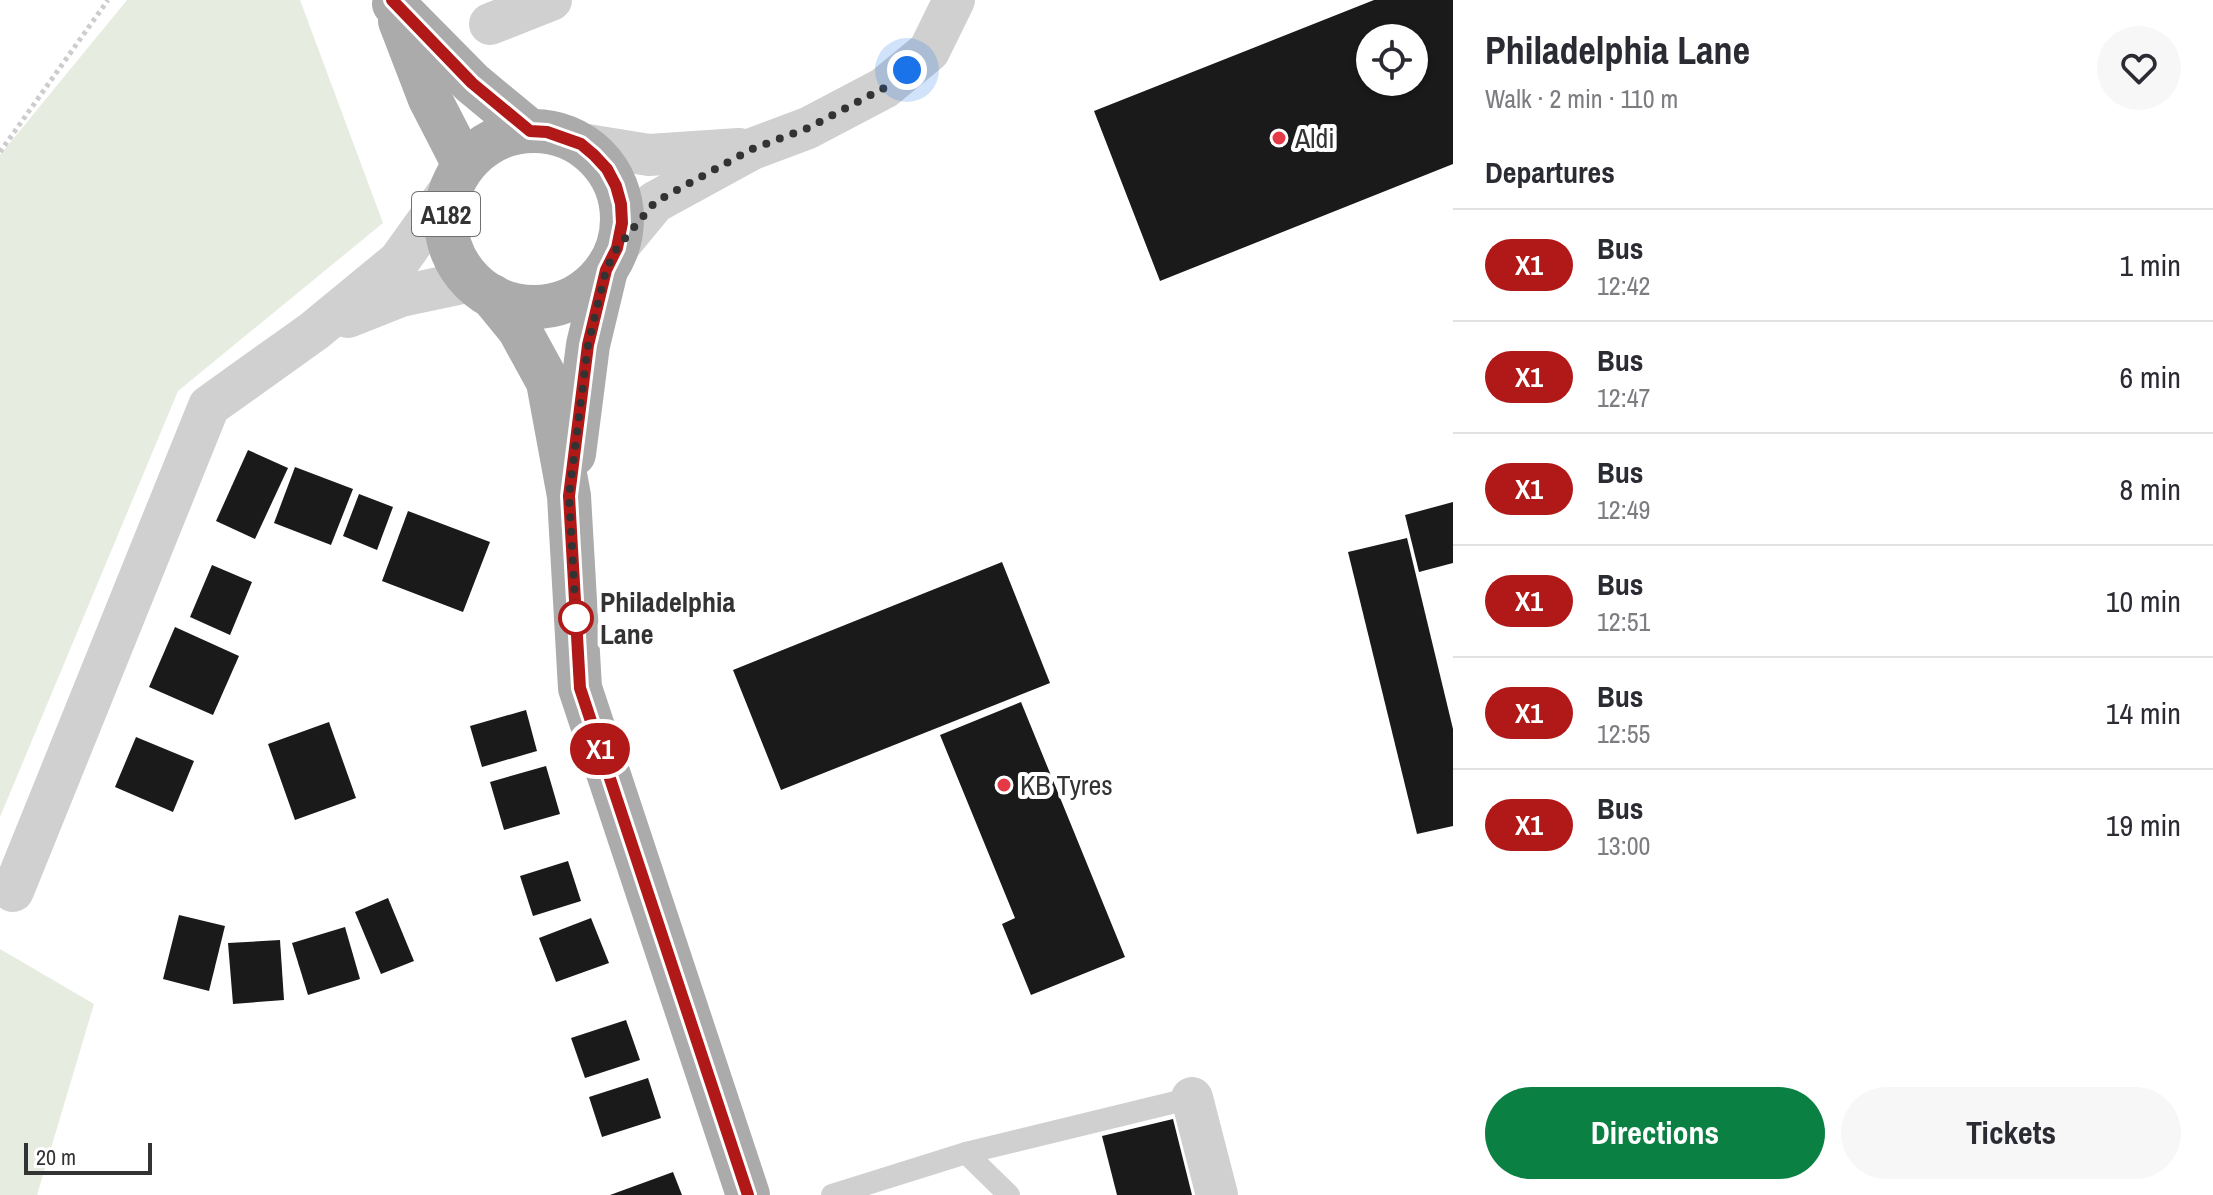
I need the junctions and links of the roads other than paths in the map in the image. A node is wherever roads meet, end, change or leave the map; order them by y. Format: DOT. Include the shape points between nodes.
graph roads {
  1 [pos="551,0"];
  2 [pos="954,0"];
  3 [pos="393,2"];
  4 [pos="490,24"];
  5 [pos="530,131"];
  6 [pos="581,144"];
  7 [pos="752,149"];
  8 [pos="458,176"];
  9 [pos="612,259"];
  10 [pos="482,289"];
  11 [pos="314,331"];
  12 [pos="569,496"];
  13 [pos="13,891"];
  14 [pos="1192,1098"];
  15 [pos="966,1153"];
  16 [pos="748,1195"];
  17 [pos="832,1195"];
  18 [pos="1009,1195"];
  19 [pos="1217,1195"];
  1 -- 4 [label="street"];
  2 -- 7 [label="street" via="929,51 884,88 808,128"];
  3 -- 5 [label="main road, A182" via="472,83"];
  3 -- 8 [label="main road, A182"];
  5 -- 6 [label="main road, A182"];
  5 -- 8 [label="main road, A182" via="483,148"];
  6 -- 7 [label="street" via="649,155"];
  6 -- 9 [label="main road, A182" via="607,169 621,204 622,223"];
  7 -- 9 [label="street" via="655,202"];
  8 -- 10 [label="main road, A182" via="446,212 448,237 456,260"];
  8 -- 11 [label="street" via="399,261"];
  9 -- 10 [label="main road" via="588,288 541,307 516,305"];
  9 -- 12 [label="main road, A182" via="588,345"];
  10 -- 11 [label="street" via="401,296"];
  10 -- 12 [label="main road, A182" via="519,329 548,382"];
  11 -- 13 [label="street" via="209,406"];
  12 -- 16 [label="main road, A182" via="580,688"];
  14 -- 15 [label="lane"];
  14 -- 19 [label="street"];
  15 -- 17 [label="lane"];
  15 -- 18 [label="lane"];
}
